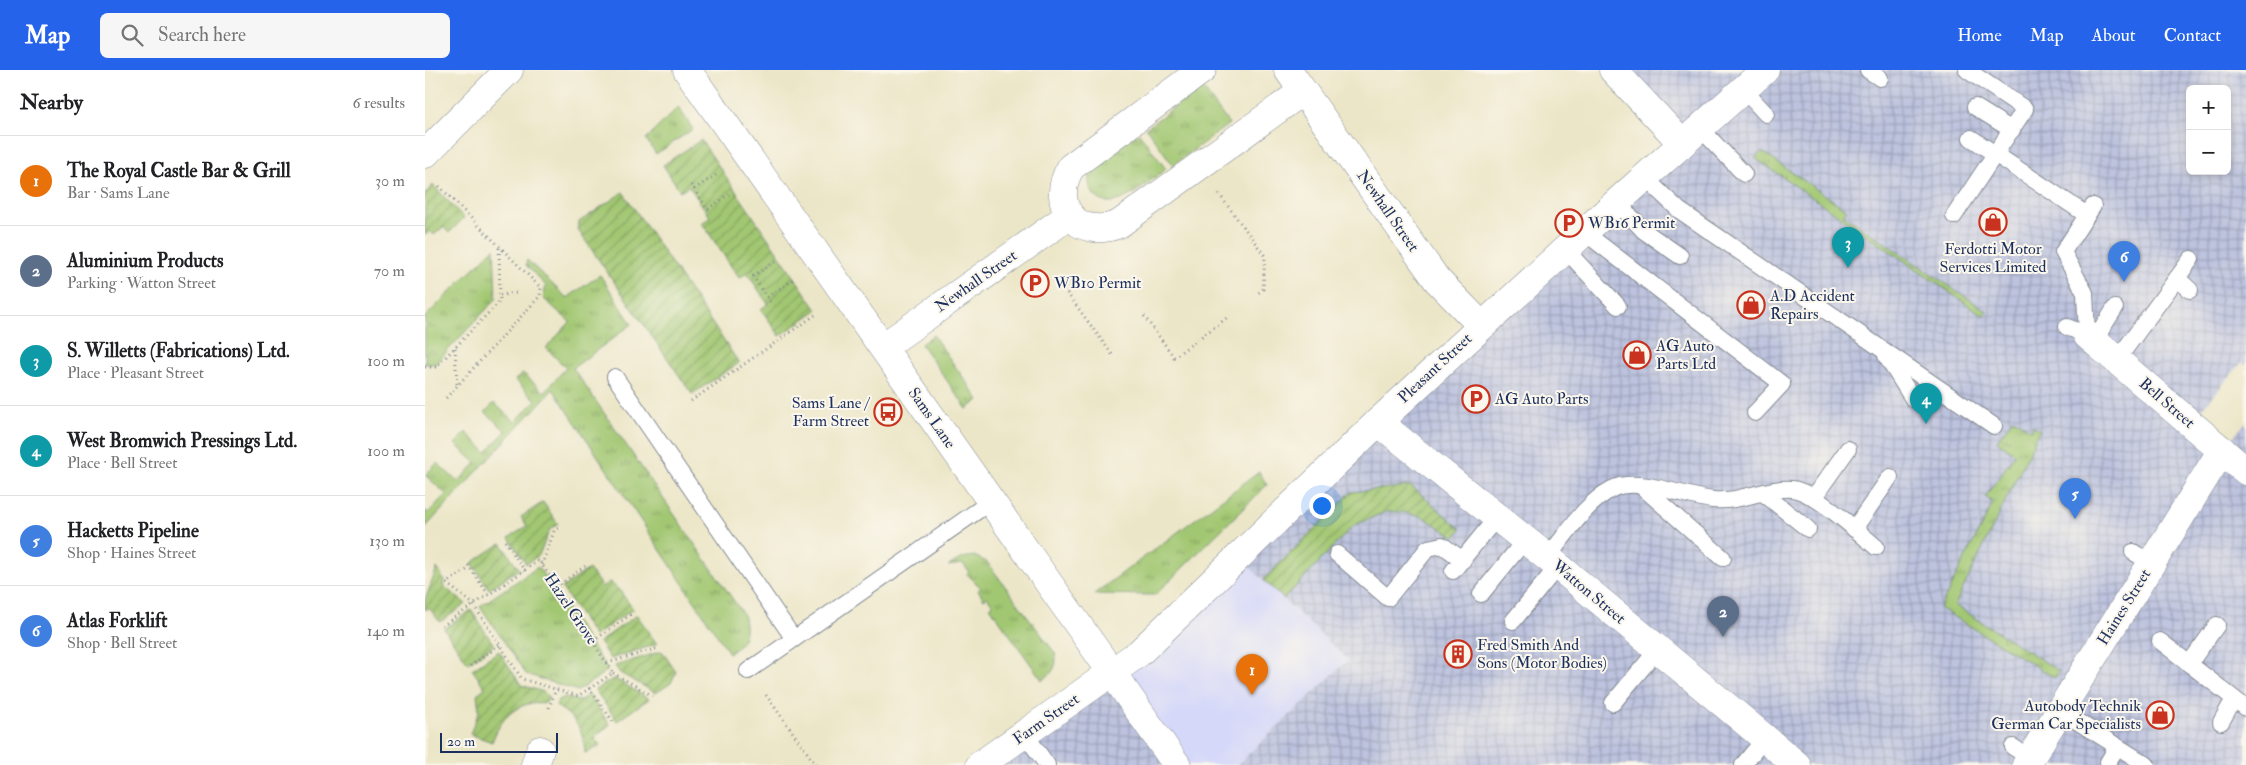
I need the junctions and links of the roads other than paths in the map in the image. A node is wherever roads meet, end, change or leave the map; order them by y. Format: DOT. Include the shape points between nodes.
graph roads {
  1 [pos="509,70"];
  2 [pos="687,70"];
  3 [pos="1202,70"];
  4 [pos="1613,70"];
  5 [pos="1765,70"];
  6 [pos="1967,70"];
  7 [pos="1295,80"];
  8 [pos="1743,89"];
  9 [pos="1975,107"];
  10 [pos="1766,114"];
  11 [pos="2011,130"];
  12 [pos="1690,135"];
  13 [pos="1971,138"];
  14 [pos="425,154"];
  15 [pos="1995,154"];
  16 [pos="1744,174"];
  17 [pos="1645,177"];
  18 [pos="1617,202"];
  19 [pos="1070,215"];
  20 [pos="1953,216"];
  21 [pos="1575,240"];
  22 [pos="1680,256"];
  23 [pos="2191,260"];
  24 [pos="2177,278"];
  25 [pos="2190,290"];
  26 [pos="1618,306"];
  27 [pos="2115,308"];
  28 [pos="1481,325"];
  29 [pos="2083,334"];
  30 [pos="883,347"];
  31 [pos="1882,350"];
  32 [pos="2117,360"];
  33 [pos="615,377"];
  34 [pos="1913,399"];
  35 [pos="1755,413"];
  36 [pos="1378,422"];
  37 [pos="1994,426"];
  38 [pos="1848,449"];
  39 [pos="2237,457"];
  40 [pos="1890,477"];
  41 [pos="1639,484"];
  42 [pos="1763,493"];
  43 [pos="1813,498"];
  44 [pos="990,502"];
  45 [pos="1497,517"];
  46 [pos="1808,529"];
  47 [pos="1854,529"];
  48 [pos="1525,540"];
  49 [pos="1876,547"];
  50 [pos="1337,554"];
  51 [pos="1723,558"];
  52 [pos="1553,562"];
  53 [pos="1481,594"];
  54 [pos="1513,621"];
  55 [pos="2217,625"];
  56 [pos="794,639"];
  57 [pos="2160,641"];
  58 [pos="1658,649"];
  59 [pos="2189,664"];
  60 [pos="748,671"];
  61 [pos="1112,674"];
  62 [pos="1613,703"];
  63 [pos="2240,703"];
  64 [pos="2059,710"];
  65 [pos="2221,722"];
  66 [pos="1025,734"];
  67 [pos="1765,738"];
  68 [pos="2117,747"];
  69 [pos="2023,757"];
  70 [pos="2108,762"];
  71 [pos="980,765"];
  72 [pos="1047,765"];
  73 [pos="1177,765"];
  74 [pos="1743,765"];
  75 [pos="1797,765"];
  76 [pos="2147,765"];
  1 -- 14 [label="street"];
  2 -- 30 [label="street, Sams Lane"];
  3 -- 19 [label="street" via="1071,167 1062,189 1065,208"];
  4 -- 12 [label="street"];
  5 -- 8 [label="street, Pleasant Street"];
  6 -- 11 [label="lane" via="2025,109"];
  7 -- 19 [label="street, Newhall Street" via="1119,224 1098,230 1086,227"];
  7 -- 28 [label="street, Newhall Street" via="1437,280"];
  8 -- 10 [label="lane"];
  8 -- 12 [label="street, Pleasant Street"];
  9 -- 11 [label="lane"];
  11 -- 15 [label="lane"];
  12 -- 16 [label="lane"];
  12 -- 17 [label="street, Pleasant Street"];
  13 -- 15 [label="lane"];
  15 -- 20 [label="lane"];
  15 -- 29 [label="lane" via="2090,210 2063,252 2085,293"];
  17 -- 18 [label="street, Pleasant Street"];
  17 -- 31 [label="lane" via="1679,210"];
  18 -- 21 [label="street, Pleasant Street"];
  18 -- 22 [label="lane" via="1644,231"];
  19 -- 30 [label="street, Newhall Street"];
  21 -- 26 [label="lane"];
  21 -- 28 [label="street, Pleasant Street"];
  21 -- 35 [label="lane" via="1783,384"];
  23 -- 24 [label="lane"];
  24 -- 25 [label="lane"];
  24 -- 32 [label="lane"];
  27 -- 29 [label="lane"];
  28 -- 36 [label="street, Pleasant Street"];
  29 -- 32 [label="street, Bell Street"];
  30 -- 44 [label="street, Sams Lane"];
  31 -- 34 [label="lane"];
  31 -- 37 [label="lane"];
  32 -- 39 [label="street, Bell Street"];
  33 -- 56 [label="lane"];
  36 -- 45 [label="street, Watton Street"];
  36 -- 61 [label="street, Pleasant Street" via="1170,625"];
  38 -- 43 [label="lane"];
  39 -- 64 [label="street, Haines Street" via="2142,558"];
  40 -- 47 [label="lane"];
  41 -- 42 [label="lane" via="1714,500 1737,500"];
  41 -- 51 [label="lane"];
  41 -- 52 [label="lane" via="1613,488 1590,504"];
  42 -- 43 [label="lane" via="1793,489"];
  42 -- 46 [label="lane"];
  43 -- 47 [label="lane"];
  44 -- 56 [label="lane"];
  44 -- 61 [label="street, Sams Lane"];
  45 -- 48 [label="street, Watton Street"];
  45 -- 50 [label="lane" via="1458,566 1442,546 1429,548 1388,598"];
  47 -- 49 [label="lane"];
  48 -- 52 [label="street, Watton Street"];
  48 -- 53 [label="lane"];
  52 -- 54 [label="lane"];
  52 -- 58 [label="street, Watton Street"];
  55 -- 59 [label="lane"];
  56 -- 60 [label="lane"];
  57 -- 59 [label="lane"];
  58 -- 62 [label="lane"];
  58 -- 67 [label="street, Watton Street"];
  59 -- 63 [label="lane"];
  61 -- 66 [label="street, Farm Street"];
  61 -- 73 [label="street, Sams Lane"];
  63 -- 65 [label="lane"];
  64 -- 68 [label="lane"];
  64 -- 69 [label="street, Haines Street"];
  66 -- 71 [label="street, Farm Street"];
  66 -- 72 [label="lane"];
  67 -- 74 [label="lane"];
  67 -- 75 [label="street, Watton Street"];
  68 -- 70 [label="lane"];
  68 -- 76 [label="lane"];
}
